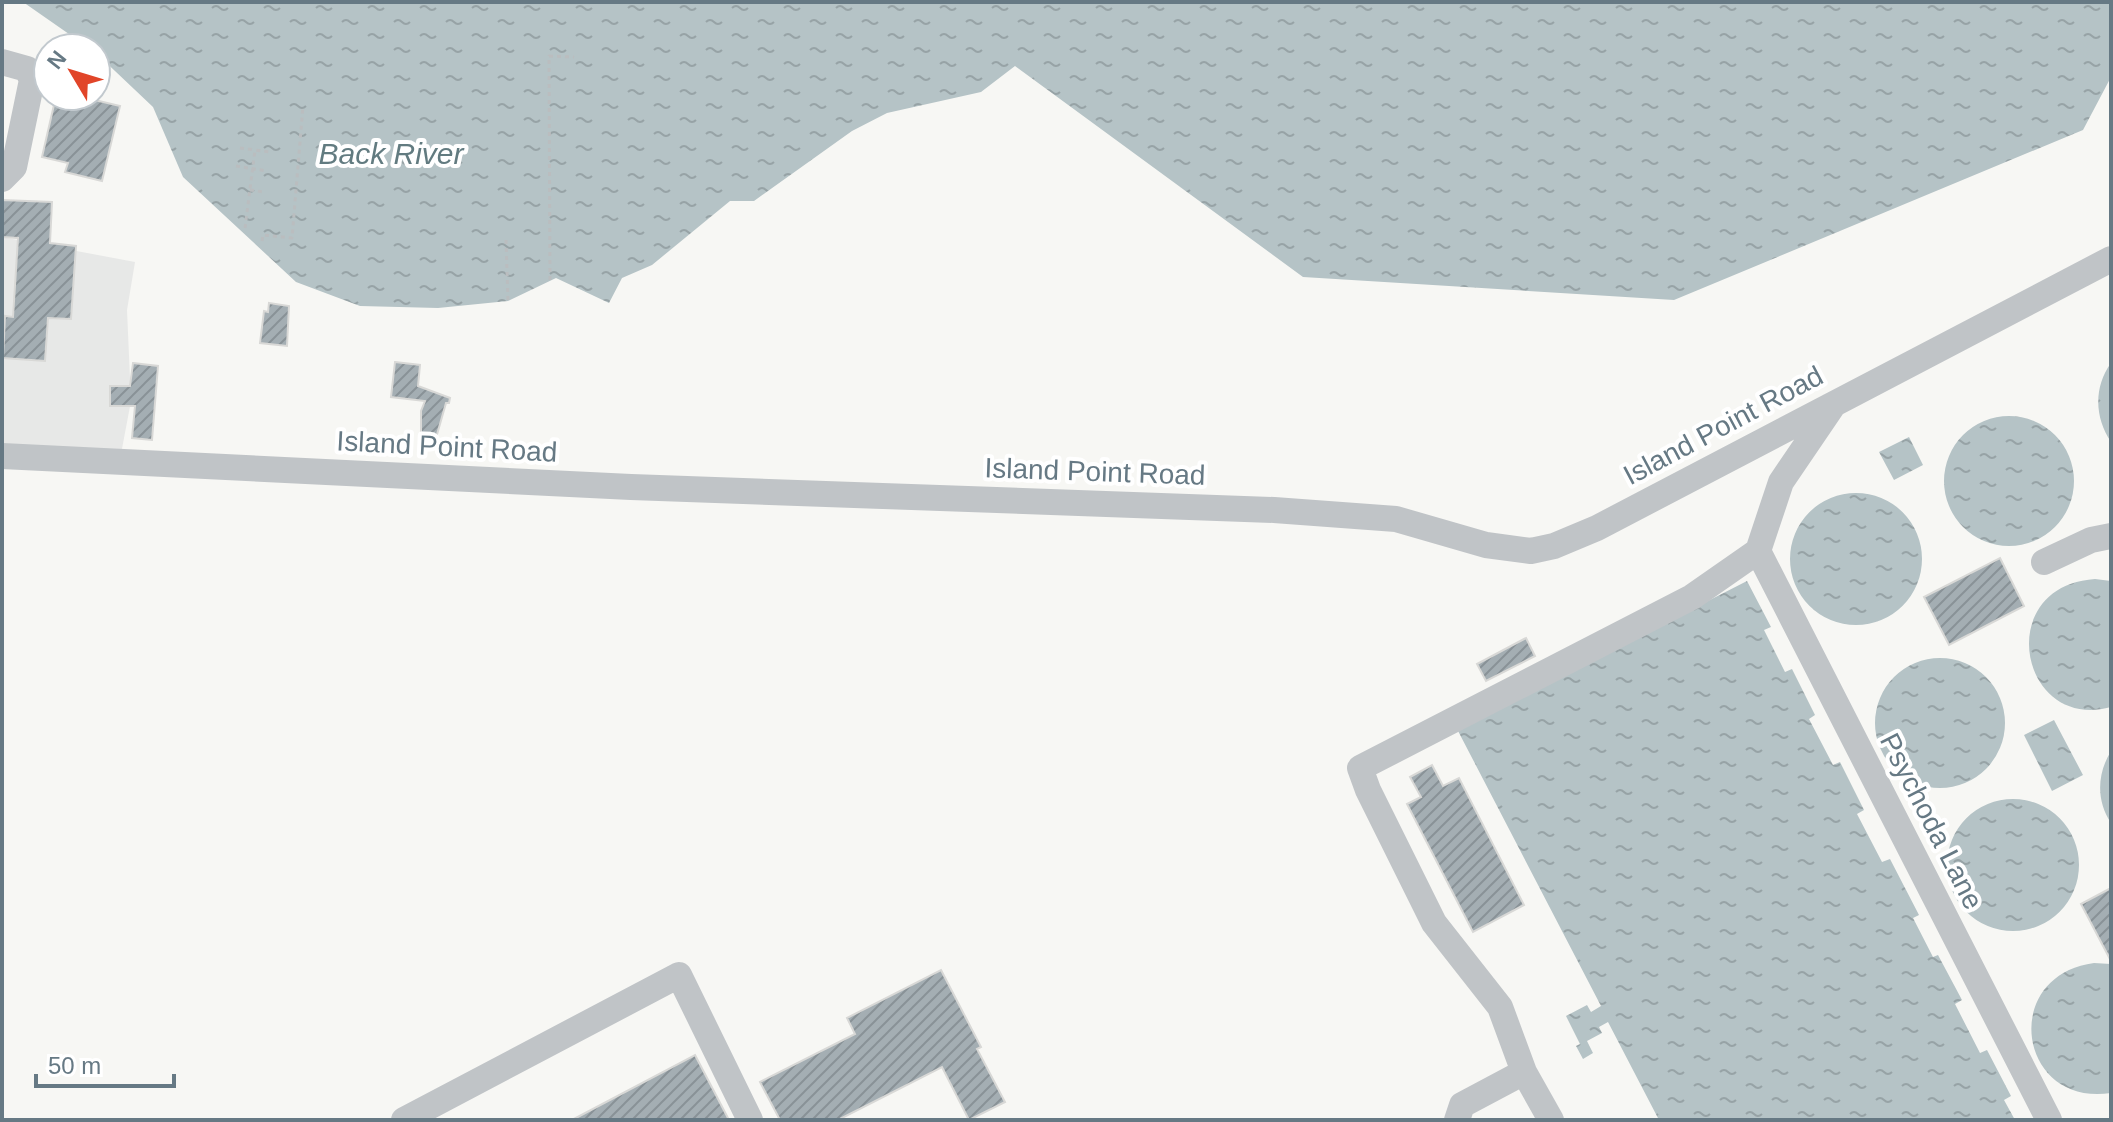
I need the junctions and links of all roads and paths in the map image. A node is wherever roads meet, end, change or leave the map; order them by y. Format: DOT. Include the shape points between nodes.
graph roads {
  1 [pos="574,57"];
  2 [pos="2,62"];
  3 [pos="303,106"];
  4 [pos="240,148"];
  5 [pos="255,150"];
  6 [pos="270,152"];
  7 [pos="236,166"];
  8 [pos="267,171"];
  9 [pos="2,179"];
  10 [pos="250,190"];
  11 [pos="264,192"];
  12 [pos="245,228"];
  13 [pos="506,240"];
  14 [pos="262,241"];
  15 [pos="2111,259"];
  16 [pos="550,280"];
  17 [pos="508,301"];
  18 [pos="1834,403"];
  19 [pos="2,456"];
  20 [pos="2111,536"];
  21 [pos="1758,551"];
  22 [pos="2044,562"];
  23 [pos="1524,1072"];
  24 [pos="404,1120"];
  25 [pos="750,1120"];
  26 [pos="1457,1120"];
  27 [pos="1551,1120"];
  28 [pos="2049,1120"];
  1 -- 16 [label="path" via="549,56"];
  2 -- 9 [label="street" via="27,69 32,80 14,167"];
  3 -- 14 [label="path" via="292,238 263,235"];
  4 -- 5 [label="path"];
  5 -- 6 [label="path"];
  5 -- 10 [label="path"];
  7 -- 8 [label="path"];
  10 -- 11 [label="path"];
  10 -- 12 [label="path"];
  13 -- 17 [label="path"];
  15 -- 18 [label="street, Island Point Road"];
  18 -- 19 [label="street, Island Point Road" via="1597,528 1531,551 1486,545 1396,519 1274,510"];
  18 -- 21 [label="street" via="1781,482"];
  20 -- 22 [label="street"];
  21 -- 23 [label="street" via="1692,597 1360,768 1434,923 1500,1007"];
  21 -- 28 [label="street, Psychoda Lane"];
  23 -- 26 [label="street" via="1462,1105"];
  23 -- 27 [label="street"];
  24 -- 25 [label="street" via="679,975"];
}
